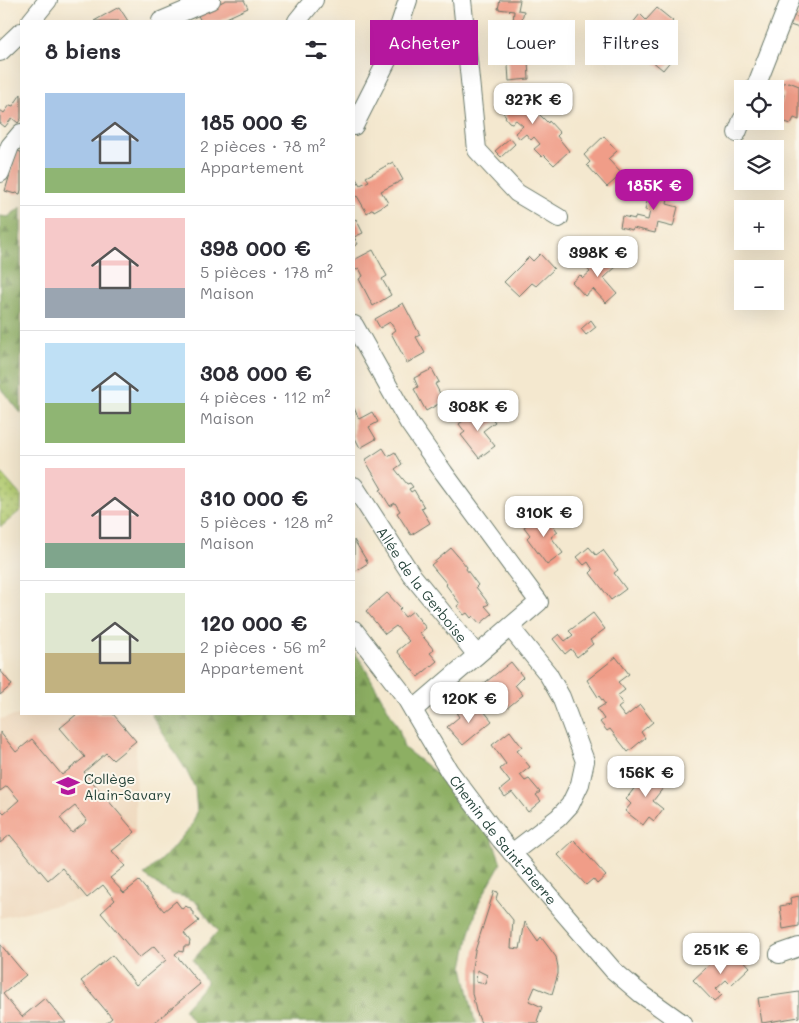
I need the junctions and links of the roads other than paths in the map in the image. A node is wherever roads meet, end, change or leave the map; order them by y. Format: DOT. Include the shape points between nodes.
graph roads {
  1 [pos="48,0"];
  2 [pos="211,0"];
  3 [pos="314,0"];
  4 [pos="408,0"];
  5 [pos="462,0"];
  6 [pos="790,0"];
  7 [pos="32,20"];
  8 [pos="163,20"];
  9 [pos="298,20"];
  10 [pos="20,33"];
  11 [pos="0,52"];
  12 [pos="759,80"];
  13 [pos="355,124"];
  14 [pos="20,134"];
  15 [pos="0,173"];
  16 [pos="559,218"];
  17 [pos="355,327"];
  18 [pos="355,488"];
  19 [pos="510,627"];
  20 [pos="355,631"];
  21 [pos="477,655"];
  22 [pos="413,710"];
  23 [pos="512,853"];
  24 [pos="799,947"];
  25 [pos="779,954"];
  26 [pos="682,1023"];
  1 -- 7 [label="street"];
  2 -- 8 [label="street"];
  3 -- 9 [label="street"];
  4 -- 13 [label="street" via="390,57"];
  5 -- 16 [label="street" via="477,150 517,193"];
  6 -- 12 [label="street"];
  10 -- 11 [label="street"];
  14 -- 15 [label="street" via="10,146"];
  17 -- 19 [label="street" via="409,423 539,602"];
  18 -- 21 [label="street, Allée de la Gerboise" via="411,574"];
  19 -- 21 [label="street"];
  19 -- 23 [label="street" via="548,674 561,698 585,761 580,784 570,805"];
  20 -- 22 [label="street, Chemin de Saint-Pierre"];
  21 -- 22 [label="street"];
  22 -- 23 [label="street, Chemin de Saint-Pierre" via="449,771"];
  23 -- 26 [label="street, Chemin de Saint-Pierre" via="613,970"];
  24 -- 25 [label="street"];
}
